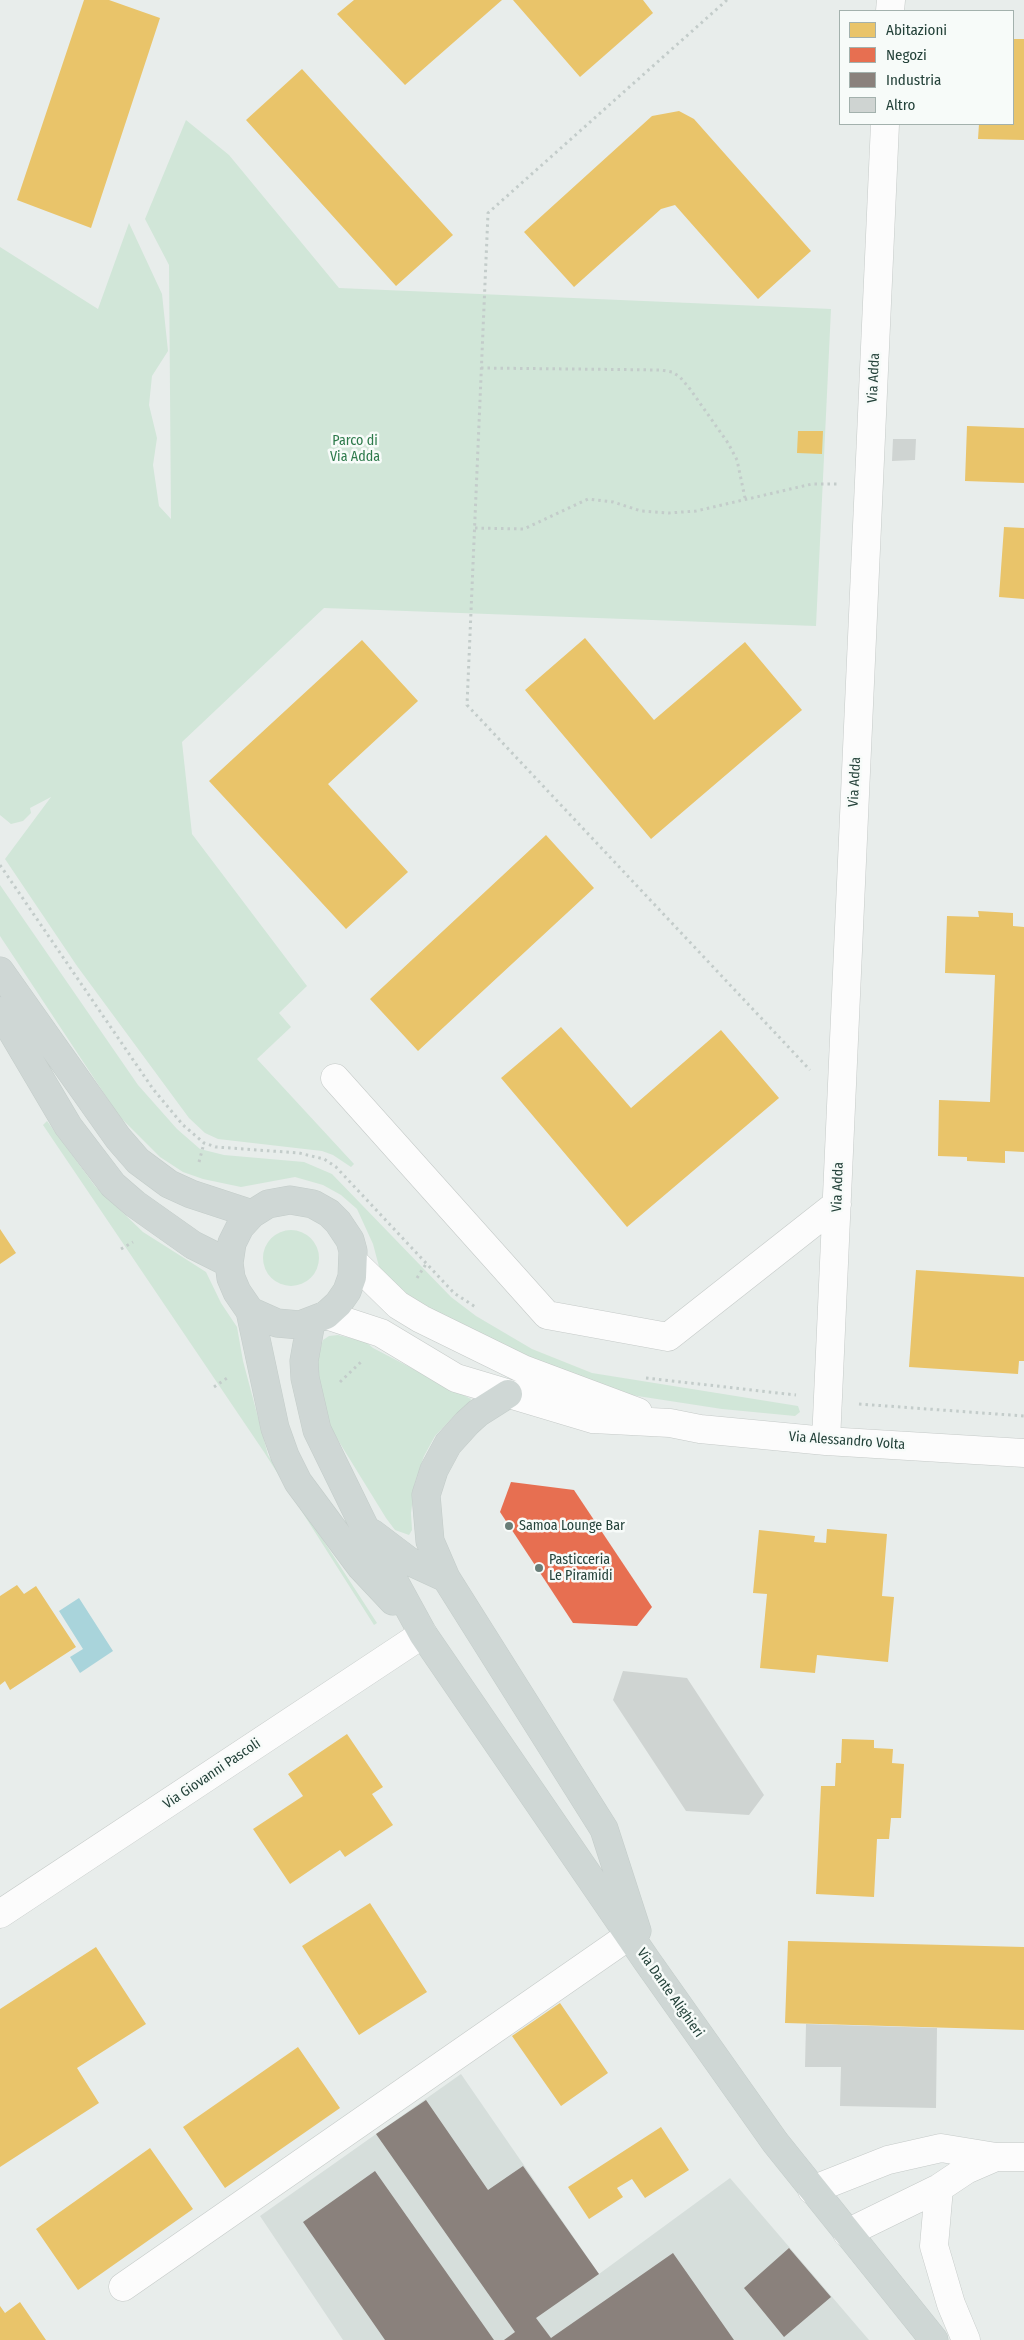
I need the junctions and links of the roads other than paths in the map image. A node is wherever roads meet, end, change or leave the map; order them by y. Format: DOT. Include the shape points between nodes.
graph roads {
  1 [pos="885,125"];
  2 [pos="0,971"];
  3 [pos="0,1012"];
  4 [pos="336,1078"];
  5 [pos="837,1204"];
  6 [pos="252,1214"];
  7 [pos="354,1262"];
  8 [pos="229,1263"];
  9 [pos="250,1312"];
  10 [pos="319,1318"];
  11 [pos="508,1394"];
  12 [pos="670,1424"];
  13 [pos="826,1441"];
  14 [pos="1024,1453"];
  15 [pos="365,1528"];
  16 [pos="446,1578"];
  17 [pos="423,1634"];
  18 [pos="0,1914"];
  19 [pos="630,1935"];
  20 [pos="647,1961"];
  21 [pos="996,2157"];
  22 [pos="1024,2157"];
  23 [pos="939,2188"];
  24 [pos="812,2190"];
  25 [pos="847,2233"];
  26 [pos="123,2287"];
  27 [pos="934,2340"];
  28 [pos="966,2340"];
  1 -- 5 [label="street, Via Adda"];
  2 -- 6 [label="main road" via="118,1138 138,1161 169,1184"];
  3 -- 8 [label="main road" via="68,1126 113,1185 193,1245"];
  4 -- 5 [label="street" via="547,1315 668,1337"];
  5 -- 13 [label="street, Via Adda"];
  6 -- 7 [label="main road" via="279,1201 313,1204 338,1222 350,1240"];
  6 -- 8 [label="main road" via="232,1243"];
  7 -- 10 [label="main road" via="347,1291 338,1304"];
  7 -- 12 [label="street" via="398,1305 453,1335 523,1369"];
  8 -- 9 [label="main road" via="237,1292"];
  9 -- 10 [label="main road" via="277,1323 300,1324"];
  9 -- 17 [label="main road" via="275,1428 298,1482 361,1566"];
  10 -- 11 [label="street" via="381,1333 456,1378"];
  10 -- 15 [label="main road" via="304,1361 311,1412 324,1448"];
  11 -- 12 [label="street" via="593,1419"];
  11 -- 16 [label="main road" via="467,1423 448,1444 434,1470 426,1495 427,1516 430,1541"];
  12 -- 13 [label="street, Via Alessandro Volta"];
  13 -- 14 [label="street, Via Alessandro Volta"];
  15 -- 16 [label="main road" via="409,1561"];
  15 -- 17 [label="main road"];
  16 -- 20 [label="main road" via="604,1828"];
  17 -- 18 [label="street, Via Giovanni Pascoli"];
  17 -- 19 [label="main road, Via Dante Alighieri"];
  19 -- 20 [label="main road, Via Dante Alighieri"];
  19 -- 26 [label="street"];
  20 -- 24 [label="main road, Via Dante Alighieri"];
  21 -- 22 [label="street"];
  21 -- 23 [label="street" via="966,2170"];
  21 -- 24 [label="street" via="941,2148 888,2160"];
  23 -- 25 [label="street"];
  23 -- 28 [label="street" via="934,2246 951,2304"];
  24 -- 25 [label="main road, Via Dante Alighieri"];
  25 -- 27 [label="main road, Via Dante Alighieri"];
}
